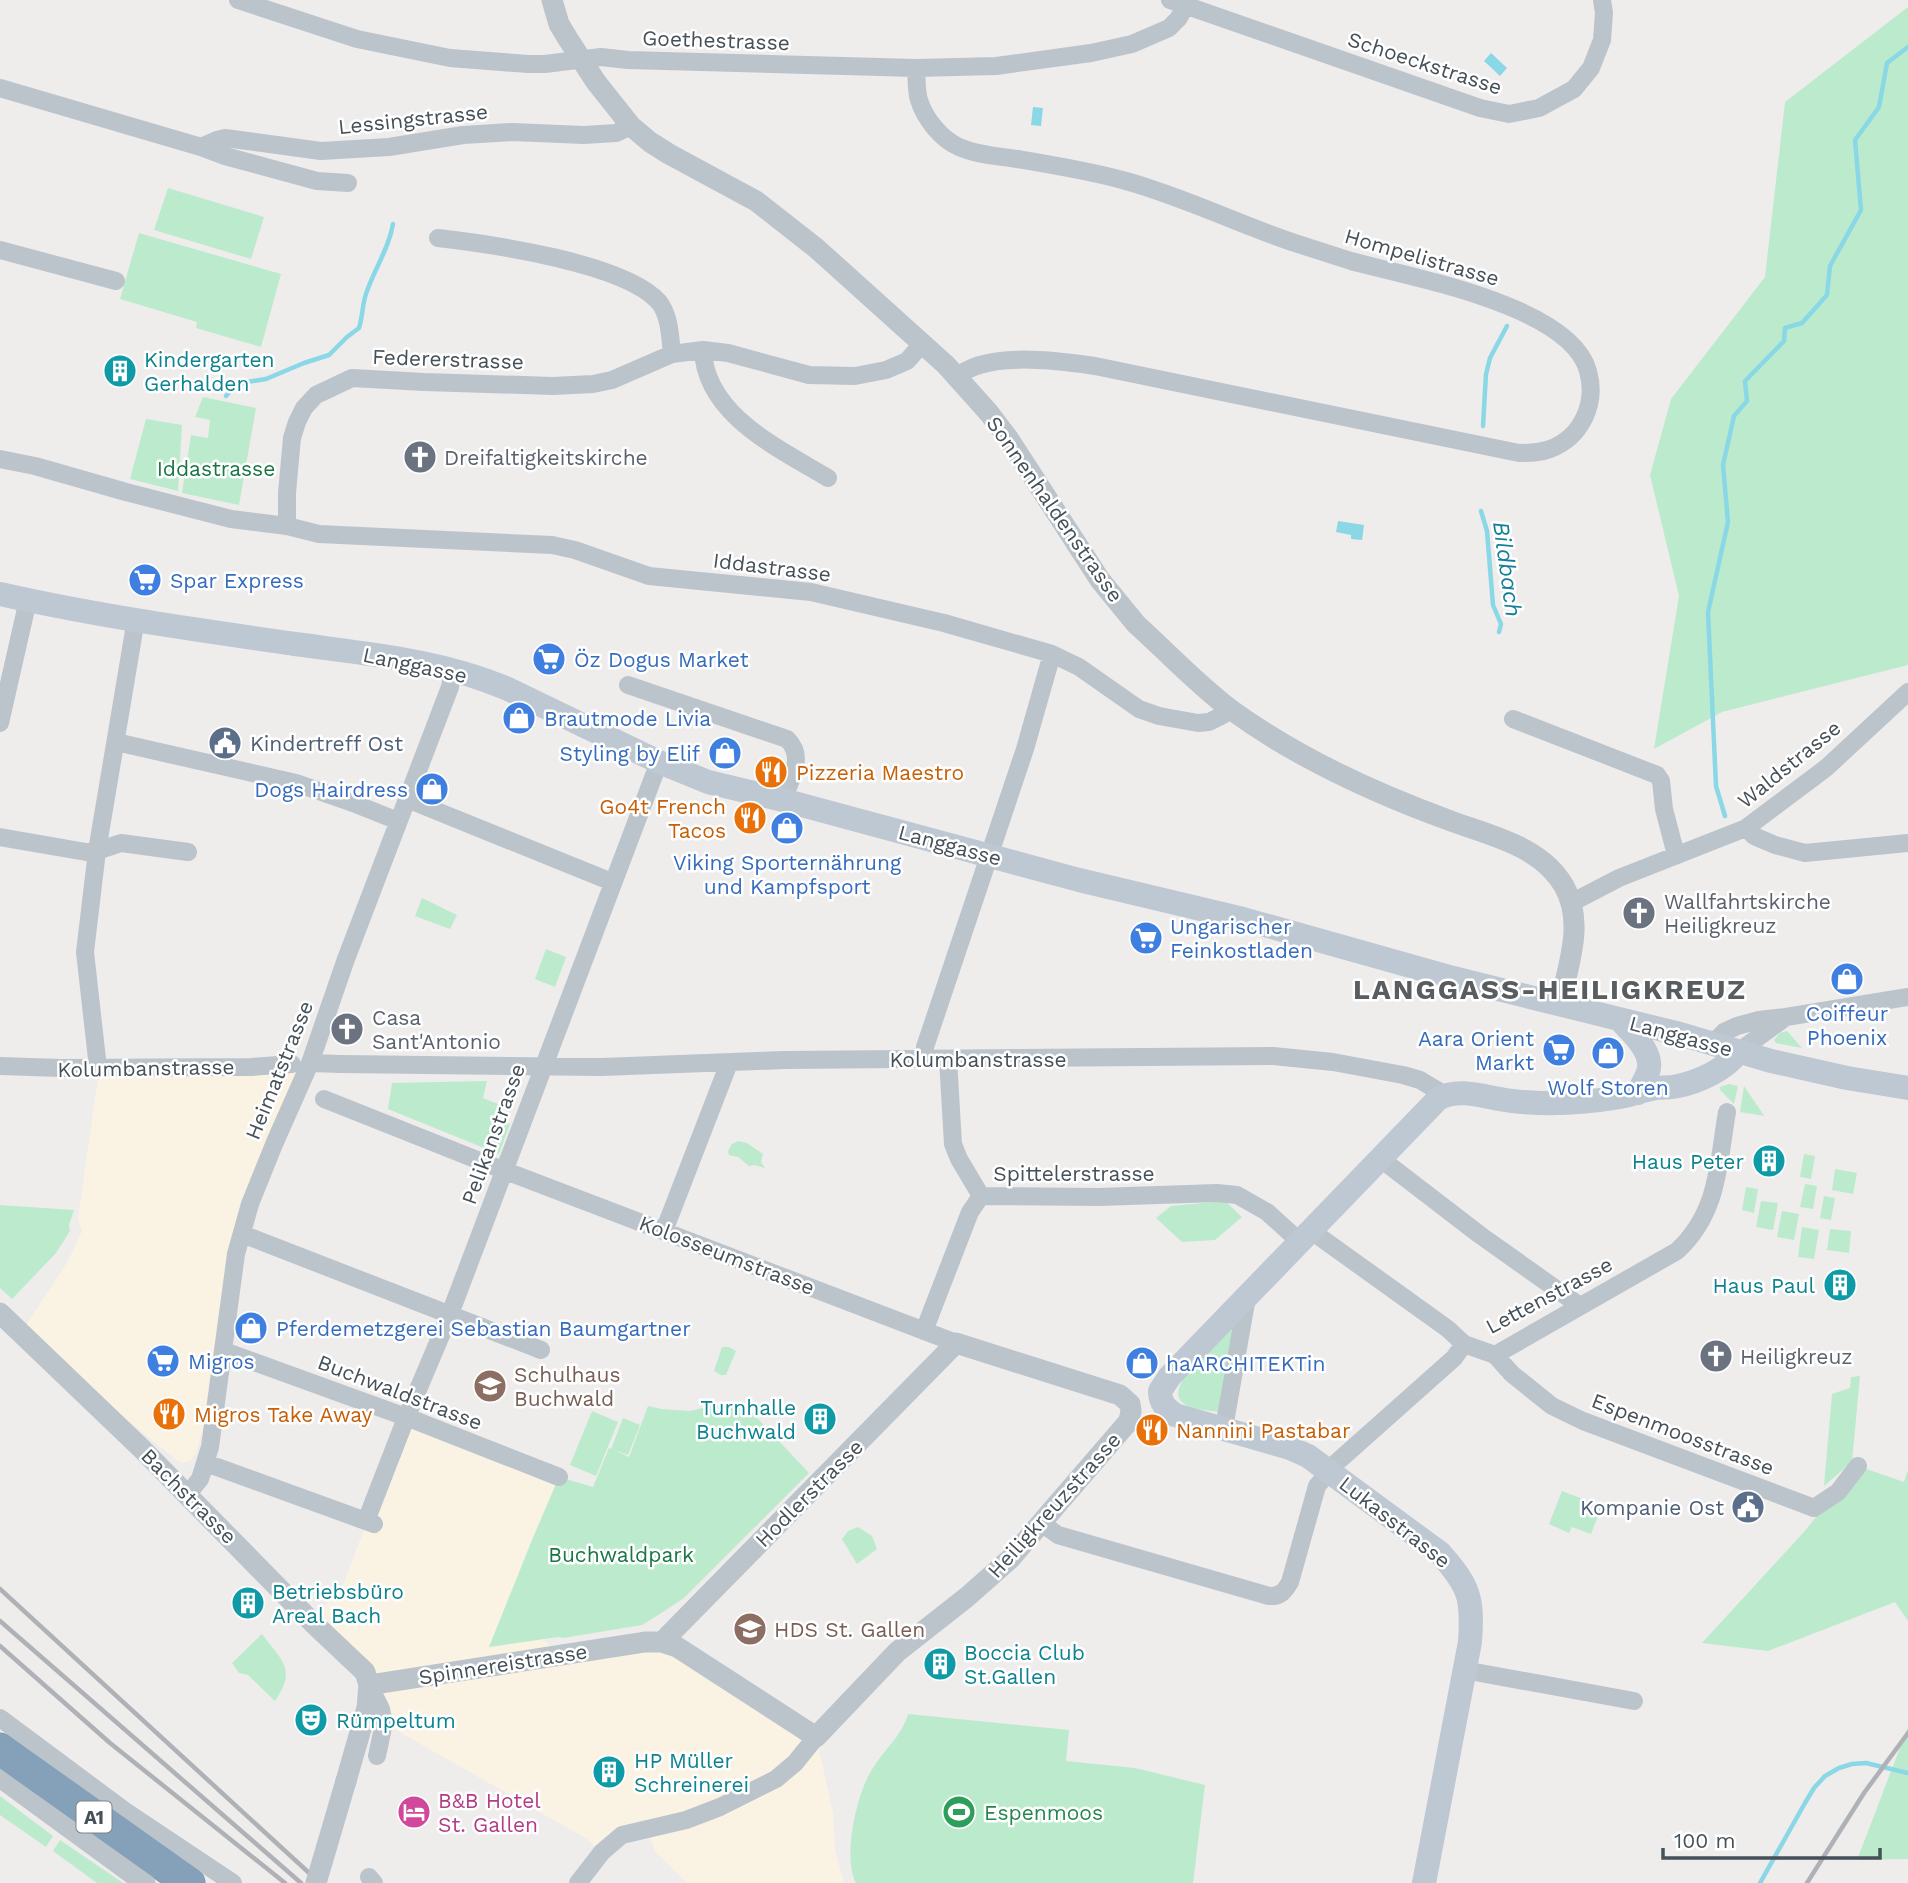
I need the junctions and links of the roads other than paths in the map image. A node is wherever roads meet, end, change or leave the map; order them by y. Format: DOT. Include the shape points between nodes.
graph roads {
  1 [pos="238,0"];
  2 [pos="552,0"];
  3 [pos="1602,0"];
  4 [pos="1178,3"];
  5 [pos="581,59"];
  6 [pos="916,68"];
  7 [pos="0,88"];
  8 [pos="631,126"];
  9 [pos="201,147"];
  10 [pos="348,183"];
  11 [pos="439,238"];
  12 [pos="0,250"];
  13 [pos="116,281"];
  14 [pos="923,343"];
  15 [pos="703,350"];
  16 [pos="672,354"];
  17 [pos="956,378"];
  18 [pos="0,459"];
  19 [pos="828,478"];
  20 [pos="287,526"];
  21 [pos="0,594"];
  22 [pos="28,600"];
  23 [pos="136,619"];
  24 [pos="1052,654"];
  25 [pos="453,670"];
  26 [pos="628,685"];
  27 [pos="1908,692"];
  28 [pos="1228,707"];
  29 [pos="1513,719"];
  30 [pos="0,723"];
  31 [pos="116,741"];
  32 [pos="659,762"];
  33 [pos="407,799"];
  34 [pos="783,800"];
  35 [pos="398,821"];
  36 [pos="1746,828"];
  37 [pos="0,837"];
  38 [pos="1908,843"];
  39 [pos="97,851"];
  40 [pos="188,852"];
  41 [pos="1676,855"];
  42 [pos="990,856"];
  43 [pos="612,882"];
  44 [pos="1571,903"];
  45 [pos="1908,997"];
  46 [pos="1560,1004"];
  47 [pos="1786,1017"];
  48 [pos="1620,1020"];
  49 [pos="1712,1044"];
  50 [pos="1738,1052"];
  51 [pos="924,1059"];
  52 [pos="948,1059"];
  53 [pos="301,1063"];
  54 [pos="729,1063"];
  55 [pos="0,1066"];
  56 [pos="543,1066"];
  57 [pos="98,1068"];
  58 [pos="1908,1087"];
  59 [pos="1647,1090"];
  60 [pos="1445,1095"];
  61 [pos="324,1099"];
  62 [pos="1727,1112"];
  63 [pos="1381,1159"];
  64 [pos="504,1170"];
  65 [pos="981,1196"];
  66 [pos="664,1231"];
  67 [pos="242,1234"];
  68 [pos="1305,1235"];
  69 [pos="1247,1297"];
  70 [pos="1580,1306"];
  71 [pos="0,1313"];
  72 [pos="450,1314"];
  73 [pos="924,1331"];
  74 [pos="956,1343"];
  75 [pos="1464,1344"];
  76 [pos="541,1350"];
  77 [pos="223,1351"];
  78 [pos="1495,1355"];
  79 [pos="1160,1398"];
  80 [pos="1130,1404"];
  81 [pos="406,1418"];
  82 [pos="1224,1428"];
  83 [pos="206,1463"];
  84 [pos="1858,1466"];
  85 [pos="1329,1470"];
  86 [pos="559,1477"];
  87 [pos="188,1494"];
  88 [pos="1041,1523"];
  89 [pos="662,1642"];
  90 [pos="1464,1670"];
  91 [pos="369,1685"];
  92 [pos="1634,1701"];
  93 [pos="0,1718"];
  94 [pos="816,1737"];
  95 [pos="0,1749"];
  96 [pos="377,1756"];
  97 [pos="0,1777"];
  98 [pos="145,1883"];
  99 [pos="189,1883"];
  100 [pos="233,1883"];
  101 [pos="316,1883"];
  102 [pos="578,1883"];
  103 [pos="1424,1883"];
  1 -- 5 [label="street, Goethestrasse" via="357,39 450,58 528,64"];
  2 -- 5 [label="street, Sonnenhaldenstrasse" via="559,24"];
  3 -- 4 [label="street, Schoeckstrasse" via="1602,40 1591,68 1574,89 1539,108 1509,114 1480,108"];
  4 -- 6 [label="street, Goethestrasse" via="1178,19 1169,28 1132,44 996,66"];
  5 -- 6 [label="street, Goethestrasse"];
  5 -- 8 [label="street, Sonnenhaldenstrasse"];
  6 -- 17 [label="street, Hompelistrasse" via="919,99 927,117 941,135 959,147 1127,181 1293,242 1474,293 1555,329 1582,355 1590,383 1589,404 1572,436 1537,453 1519,453 1056,360 1018,359 977,366"];
  7 -- 9 [label="street, Lessingstrasse"];
  8 -- 9 [label="street, Lessingstrasse" via="616,133 584,135 463,135 389,148 321,150 225,138"];
  8 -- 14 [label="street, Sonnenhaldenstrasse" via="669,154 756,201"];
  9 -- 10 [label="street, Lessingstrasse" via="317,181"];
  11 -- 16 [label="street" via="529,252 640,286 661,304"];
  12 -- 13 [label="street"];
  14 -- 15 [label="street, Federerstrasse" via="907,361 855,376 809,375"];
  14 -- 17 [label="street, Sonnenhaldenstrasse"];
  15 -- 16 [label="street, Federerstrasse"];
  15 -- 19 [label="street" via="708,375 736,418"];
  16 -- 20 [label="street, Federerstrasse" via="593,384 352,378 337,384 316,395 296,422"];
  17 -- 28 [label="street, Sonnenhaldenstrasse" via="1008,438 1100,580 1126,612"];
  18 -- 20 [label="street, Iddastrasse" via="231,519"];
  20 -- 24 [label="street, Iddastrasse" via="319,534 552,545 649,576 811,592"];
  21 -- 22 [label="main road, Langgasse"];
  22 -- 23 [label="main road, Langgasse"];
  22 -- 30 [label="street"];
  23 -- 25 [label="main road, Langgasse" via="400,657"];
  23 -- 31 [label="street"];
  24 -- 28 [label="street, Iddastrasse" via="1139,709 1159,716 1209,722"];
  24 -- 42 [label="street"];
  25 -- 32 [label="main road, Langgasse" via="488,680"];
  25 -- 33 [label="street, Heimatstrasse"];
  26 -- 34 [label="street" via="787,739 797,759"];
  27 -- 36 [label="street, Waldstrasse" via="1826,768"];
  28 -- 44 [label="street, Sonnenhaldenstrasse" via="1319,765 1532,853 1557,875"];
  29 -- 41 [label="street" via="1657,775"];
  31 -- 35 [label="street" via="296,783"];
  31 -- 39 [label="street"];
  32 -- 34 [label="main road, Langgasse" via="708,782"];
  32 -- 43 [label="street, Pelikanstrasse"];
  33 -- 35 [label="street, Heimatstrasse"];
  33 -- 43 [label="street"];
  34 -- 42 [label="main road, Langgasse"];
  35 -- 53 [label="street, Heimatstrasse" via="342,971"];
  36 -- 38 [label="street" via="1775,845 1805,853"];
  36 -- 41 [label="street, Waldstrasse"];
  37 -- 39 [label="street"];
  39 -- 40 [label="street" via="121,843"];
  39 -- 57 [label="street" via="85,952"];
  41 -- 44 [label="street, Waldstrasse"];
  42 -- 46 [label="main road, Langgasse"];
  42 -- 51 [label="street"];
  43 -- 56 [label="street, Pelikanstrasse"];
  44 -- 46 [label="street, Sonnenhaldenstrasse" via="1575,935"];
  45 -- 47 [label="street"];
  46 -- 48 [label="main road, Langgasse"];
  47 -- 49 [label="street" via="1737,1026"];
  47 -- 50 [label="street"];
  48 -- 49 [label="main road, Langgasse"];
  48 -- 59 [label="main road" via="1646,1052"];
  49 -- 50 [label="main road, Langgasse"];
  49 -- 59 [label="main road, Kolumbanstrasse" via="1698,1062"];
  50 -- 58 [label="main road, Langgasse"];
  50 -- 59 [label="main road, Kolumbanstrasse" via="1715,1072 1678,1087"];
  51 -- 52 [label="street, Kolumbanstrasse"];
  51 -- 54 [label="street, Kolumbanstrasse"];
  52 -- 60 [label="street, Kolumbanstrasse" via="1273,1056 1403,1075"];
  52 -- 65 [label="street" via="953,1144"];
  53 -- 56 [label="street, Kolumbanstrasse"];
  53 -- 57 [label="street, Kolumbanstrasse"];
  53 -- 67 [label="street, Heimatstrasse"];
  54 -- 56 [label="street, Kolumbanstrasse"];
  54 -- 66 [label="street"];
  55 -- 57 [label="street, Kolumbanstrasse"];
  56 -- 64 [label="street, Pelikanstrasse"];
  59 -- 60 [label="main road, Kolumbanstrasse" via="1561,1103"];
  60 -- 63 [label="main road"];
  61 -- 64 [label="street, Kolosseumstrasse"];
  62 -- 70 [label="street, Lettenstrasse" via="1711,1202 1694,1233 1678,1251"];
  63 -- 68 [label="main road"];
  63 -- 70 [label="street"];
  64 -- 66 [label="street, Kolosseumstrasse"];
  64 -- 72 [label="street, Pelikanstrasse"];
  65 -- 68 [label="street, Spittelerstrasse" via="1237,1195"];
  65 -- 73 [label="street, Spittelerstrasse" via="970,1211"];
  66 -- 73 [label="street, Kolosseumstrasse"];
  67 -- 72 [label="street"];
  67 -- 77 [label="street, Heimatstrasse"];
  68 -- 69 [label="main road"];
  68 -- 75 [label="street"];
  69 -- 79 [label="main road" via="1170,1376"];
  69 -- 82 [label="street"];
  70 -- 78 [label="street, Lettenstrasse"];
  71 -- 87 [label="street, Bachstrasse"];
  72 -- 76 [label="street"];
  72 -- 81 [label="street, Pelikanstrasse"];
  73 -- 74 [label="street, Kolosseumstrasse"];
  74 -- 80 [label="street, Kolosseumstrasse" via="1121,1395"];
  74 -- 89 [label="street, Hodlerstrasse"];
  75 -- 78 [label="street, Lettenstrasse"];
  75 -- 85 [label="street, Lettenstrasse"];
  77 -- 81 [label="street, Buchwaldstrasse"];
  77 -- 83 [label="street, Heimatstrasse"];
  78 -- 84 [label="street, Espenmoosstrasse" via="1552,1406 1583,1421 1814,1508 1838,1492"];
  79 -- 80 [label="street"];
  79 -- 82 [label="main road, Lukasstrasse" via="1175,1415"];
  80 -- 88 [label="street, Heiligkreuzstrasse" via="1129,1421"];
  81 -- 83 [label="street, Pelikanstrasse" via="370,1523"];
  81 -- 86 [label="street, Buchwaldstrasse"];
  82 -- 85 [label="main road, Lukasstrasse" via="1290,1448"];
  83 -- 87 [label="street, Heimatstrasse"];
  85 -- 88 [label="street, Lettenstrasse" via="1317,1486 1290,1582 1276,1597 1058,1535"];
  85 -- 90 [label="main road, Lukasstrasse" via="1440,1553 1456,1571 1470,1605"];
  87 -- 91 [label="street, Bachstrasse" via="365,1672"];
  88 -- 94 [label="street, Heiligkreuzstrasse" via="999,1570 890,1658"];
  89 -- 91 [label="street, Spinnereistrasse"];
  89 -- 94 [label="street" via="677,1647"];
  90 -- 92 [label="street"];
  90 -- 103 [label="main road, Lukasstrasse"];
  91 -- 96 [label="street" via="384,1723"];
  91 -- 101 [label="street, bridge" via="367,1708"];
  93 -- 100 [label="street" via="125,1811"];
  94 -- 102 [label="street, Heiligkreuzstrasse" via="782,1774 729,1802 686,1820 622,1835 601,1852"];
  95 -- 99 [label="highway, A1"];
  97 -- 98 [label="street"];
}
